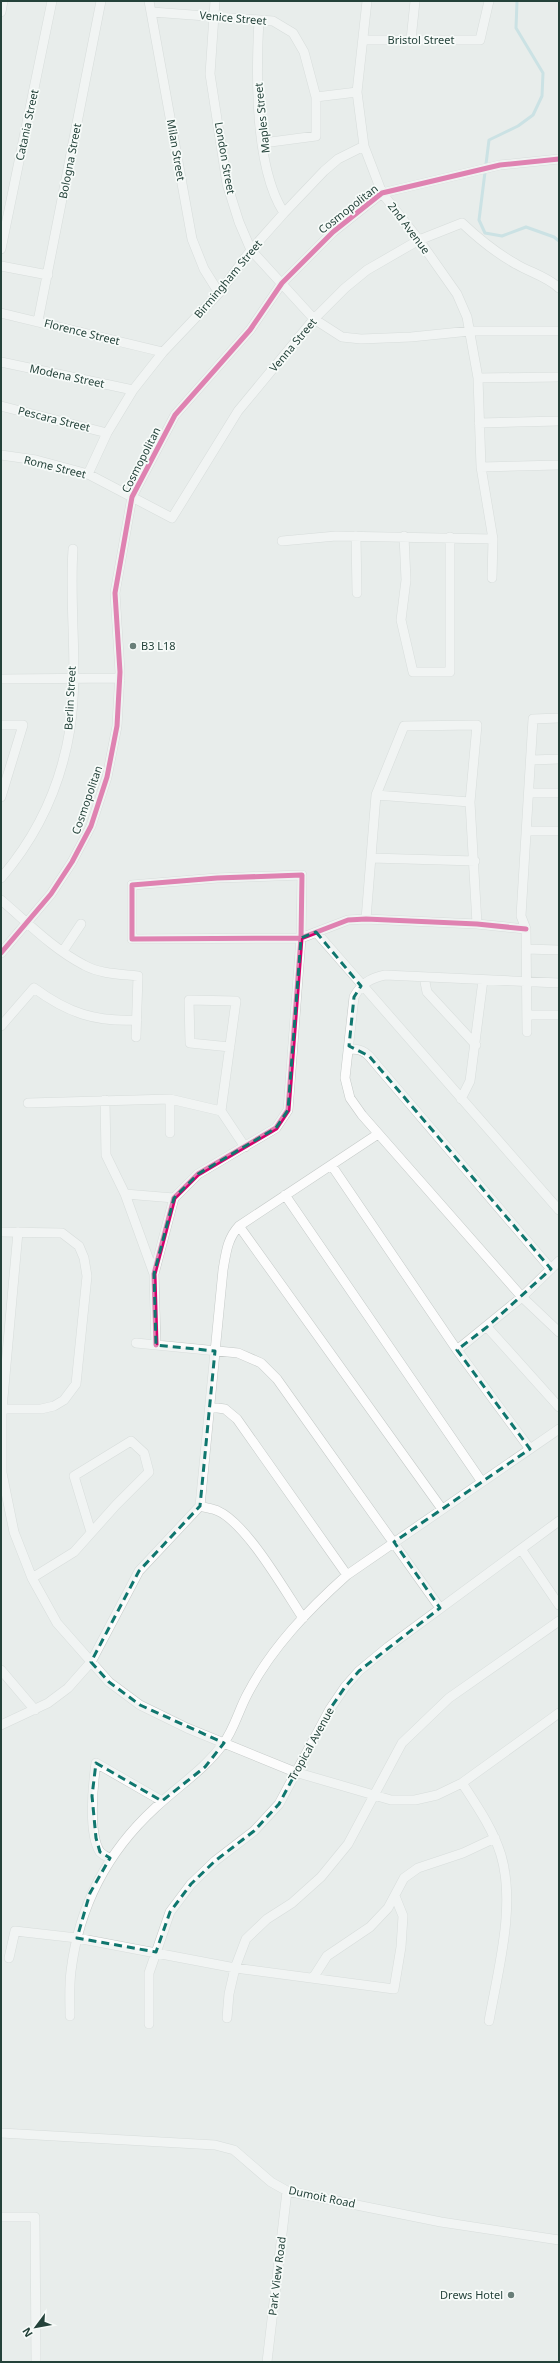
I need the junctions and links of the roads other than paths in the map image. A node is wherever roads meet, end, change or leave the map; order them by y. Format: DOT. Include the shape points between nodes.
graph roads {
  1 [pos="3,1"];
  2 [pos="52,1"];
  3 [pos="101,1"];
  4 [pos="149,1"];
  5 [pos="215,1"];
  6 [pos="367,1"];
  7 [pos="415,1"];
  8 [pos="489,1"];
  9 [pos="1,12"];
  10 [pos="152,12"];
  11 [pos="214,16"];
  12 [pos="259,20"];
  13 [pos="363,40"];
  14 [pos="411,40"];
  15 [pos="357,92"];
  16 [pos="316,97"];
  17 [pos="263,143"];
  18 [pos="364,146"];
  19 [pos="559,159"];
  20 [pos="382,193"];
  21 [pos="284,213"];
  22 [pos="419,240"];
  23 [pos="1,249"];
  24 [pos="251,250"];
  25 [pos="1,266"];
  26 [pos="48,276"];
  27 [pos="282,283"];
  28 [pos="559,288"];
  29 [pos="219,293"];
  30 [pos="1,313"];
  31 [pos="314,319"];
  32 [pos="38,322"];
  33 [pos="470,331"];
  34 [pos="559,331"];
  35 [pos="163,352"];
  36 [pos="1,362"];
  37 [pos="559,377"];
  38 [pos="478,378"];
  39 [pos="133,390"];
  40 [pos="1,406"];
  41 [pos="559,421"];
  42 [pos="479,423"];
  43 [pos="107,433"];
  44 [pos="1,455"];
  45 [pos="559,465"];
  46 [pos="481,467"];
  47 [pos="88,474"];
  48 [pos="132,497"];
  49 [pos="172,518"];
  50 [pos="356,536"];
  51 [pos="404,536"];
  52 [pos="450,537"];
  53 [pos="493,539"];
  54 [pos="282,540"];
  55 [pos="73,549"];
  56 [pos="492,578"];
  57 [pos="357,593"];
  58 [pos="120,678"];
  59 [pos="1,679"];
  60 [pos="72,679"];
  61 [pos="559,718"];
  62 [pos="1,725"];
  63 [pos="559,759"];
  64 [pos="532,760"];
  65 [pos="529,793"];
  66 [pos="559,793"];
  67 [pos="376,795"];
  68 [pos="1,797"];
  69 [pos="470,802"];
  70 [pos="559,831"];
  71 [pos="527,832"];
  72 [pos="371,858"];
  73 [pos="475,862"];
  74 [pos="1,878"];
  75 [pos="1,900"];
  76 [pos="366,919"];
  77 [pos="27,922"];
  78 [pos="81,924"];
  79 [pos="477,924"];
  80 [pos="526,930"];
  81 [pos="316,932"];
  82 [pos="301,938"];
  83 [pos="526,949"];
  84 [pos="559,950"];
  85 [pos="63,951"];
  86 [pos="1,953"];
  87 [pos="424,977"];
  88 [pos="483,980"];
  89 [pos="526,983"];
  90 [pos="559,983"];
  91 [pos="362,986"];
  92 [pos="527,1015"];
  93 [pos="559,1015"];
  94 [pos="137,1020"];
  95 [pos="1,1026"];
  96 [pos="527,1032"];
  97 [pos="136,1037"];
  98 [pos="476,1045"];
  99 [pos="230,1047"];
  100 [pos="348,1050"];
  101 [pos="170,1098"];
  102 [pos="461,1099"];
  103 [pos="105,1100"];
  104 [pos="28,1103"];
  105 [pos="221,1111"];
  106 [pos="170,1133"];
  107 [pos="378,1134"];
  108 [pos="245,1147"];
  109 [pos="332,1166"];
  110 [pos="125,1194"];
  111 [pos="286,1195"];
  112 [pos="174,1198"];
  113 [pos="559,1210"];
  114 [pos="239,1226"];
  115 [pos="1,1232"];
  116 [pos="18,1232"];
  117 [pos="559,1261"];
  118 [pos="551,1268"];
  119 [pos="154,1274"];
  120 [pos="522,1297"];
  121 [pos="487,1327"];
  122 [pos="559,1332"];
  123 [pos="136,1344"];
  124 [pos="156,1345"];
  125 [pos="457,1350"];
  126 [pos="215,1351"];
  127 [pos="210,1407"];
  128 [pos="559,1407"];
  129 [pos="1,1409"];
  130 [pos="559,1429"];
  131 [pos="530,1449"];
  132 [pos="482,1482"];
  133 [pos="200,1506"];
  134 [pos="442,1509"];
  135 [pos="559,1520"];
  136 [pos="91,1532"];
  137 [pos="394,1542"];
  138 [pos="521,1549"];
  139 [pos="348,1575"];
  140 [pos="32,1578"];
  141 [pos="559,1605"];
  142 [pos="440,1608"];
  143 [pos="303,1618"];
  144 [pos="559,1621"];
  145 [pos="91,1662"];
  146 [pos="1,1670"];
  147 [pos="35,1710"];
  148 [pos="559,1713"];
  149 [pos="1,1725"];
  150 [pos="224,1743"];
  151 [pos="295,1772"];
  152 [pos="462,1783"];
  153 [pos="376,1796"];
  154 [pos="162,1801"];
  155 [pos="495,1838"];
  156 [pos="110,1858"];
  157 [pos="395,1896"];
  158 [pos="77,1938"];
  159 [pos="156,1952"];
  160 [pos="9,1958"];
  161 [pos="235,1968"];
  162 [pos="313,1978"];
  163 [pos="70,2016"];
  164 [pos="227,2018"];
  165 [pos="489,2021"];
  166 [pos="149,2024"];
  167 [pos="1,2133"];
  168 [pos="287,2191"];
  169 [pos="1,2217"];
  170 [pos="559,2240"];
  171 [pos="36,2362"];
  172 [pos="267,2362"];
  1 -- 9 [label="street"];
  2 -- 23 [label="street, Catania Street"];
  3 -- 26 [label="street, Bologna Street"];
  4 -- 10 [label="street, Milan Street"];
  5 -- 11 [label="street, London Street"];
  6 -- 13 [label="street, 2nd Avenue"];
  7 -- 14 [label="street"];
  8 -- 14 [label="street, Bristol Street" via="480,40"];
  10 -- 11 [label="street, Venice Street"];
  10 -- 29 [label="street, Milan Street" via="192,239 204,269"];
  11 -- 12 [label="street, Venice Street"];
  11 -- 24 [label="street, London Street" via="210,74 226,176 239,222"];
  12 -- 16 [label="street, Venice Street" via="273,21 293,33 304,52"];
  12 -- 17 [label="street, Maples Street" via="257,66"];
  13 -- 14 [label="street, Bristol Street"];
  13 -- 15 [label="street, 2nd Avenue"];
  15 -- 16 [label="street"];
  15 -- 18 [label="street, 2nd Avenue"];
  16 -- 17 [label="street, Venice Street" via="316,136"];
  17 -- 21 [label="street, Maples Street" via="269,179 276,201"];
  18 -- 20 [label="street, 2nd Avenue"];
  18 -- 21 [label="street, Birmingham Street" via="338,159"];
  19 -- 20 [label="street, Cosmopolitan" via="500,165"];
  20 -- 22 [label="street, 2nd Avenue"];
  20 -- 27 [label="street, Cosmopolitan" via="333,232"];
  21 -- 24 [label="street, Birmingham Street"];
  22 -- 28 [label="street, Venna Street" via="462,223 491,249 518,266 549,279"];
  22 -- 31 [label="street, Venna Street" via="367,270"];
  22 -- 33 [label="street, 2nd Avenue" via="456,294"];
  24 -- 27 [label="street, London Street"];
  24 -- 29 [label="street, Birmingham Street"];
  25 -- 26 [label="street"];
  26 -- 32 [label="street, Bologna Street"];
  27 -- 31 [label="street, London Street"];
  27 -- 48 [label="street, Cosmopolitan" via="250,330 175,415"];
  29 -- 35 [label="street, Birmingham Street"];
  30 -- 32 [label="street, Florence Street"];
  31 -- 33 [label="street, London Street" via="342,337 361,339 411,338"];
  31 -- 49 [label="street, Venna Street" via="238,412"];
  32 -- 35 [label="street, Florence Street"];
  33 -- 34 [label="street, London Street"];
  33 -- 38 [label="street, 2nd Avenue"];
  35 -- 39 [label="street, Birmingham Street"];
  36 -- 39 [label="street, Modena Street"];
  37 -- 38 [label="street"];
  38 -- 42 [label="street, 2nd Avenue"];
  39 -- 43 [label="street, Birmingham Street"];
  40 -- 43 [label="street, Pescara Street"];
  41 -- 42 [label="street"];
  42 -- 46 [label="street, 2nd Avenue"];
  43 -- 47 [label="street, Birmingham Street"];
  44 -- 47 [label="street, Rome Street" via="36,460"];
  45 -- 46 [label="street"];
  46 -- 53 [label="street, 2nd Avenue"];
  47 -- 48 [label="street, Rome Street"];
  48 -- 49 [label="street, Rome Street"];
  48 -- 58 [label="street, Cosmopolitan" via="114,593"];
  50 -- 51 [label="street"];
  50 -- 54 [label="street"];
  50 -- 57 [label="street"];
  51 -- 52 [label="street"];
  51 -- 52 [label="street" via="406,580 401,620 413,672 450,672"];
  52 -- 53 [label="street"];
  53 -- 56 [label="street, 2nd Avenue"];
  55 -- 60 [label="street, Berlin Street"];
  58 -- 60 [label="street"];
  58 -- 77 [label="street, Cosmopolitan" via="117,726 107,777 91,826 51,894"];
  59 -- 60 [label="street"];
  60 -- 74 [label="street, Berlin Street" via="70,728 56,782 39,825 18,858"];
  61 -- 64 [label="street" via="533,719"];
  62 -- 68 [label="street" via="22,725"];
  63 -- 64 [label="street"];
  64 -- 65 [label="street"];
  65 -- 66 [label="street"];
  65 -- 71 [label="street"];
  67 -- 69 [label="street"];
  67 -- 69 [label="street" via="404,726 478,725"];
  67 -- 72 [label="street"];
  69 -- 73 [label="street"];
  70 -- 71 [label="street"];
  71 -- 80 [label="street" via="521,916"];
  72 -- 73 [label="street"];
  72 -- 76 [label="street"];
  73 -- 79 [label="street"];
  75 -- 77 [label="street"];
  76 -- 79 [label="street"];
  76 -- 81 [label="street" via="348,920"];
  77 -- 85 [label="street"];
  77 -- 86 [label="street, Cosmopolitan"];
  78 -- 85 [label="street"];
  79 -- 80 [label="street"];
  80 -- 83 [label="street"];
  81 -- 82 [label="street"];
  81 -- 91 [label="street"];
  82 -- 82 [label="street" via="132,939 132,885 302,875"];
  82 -- 108 [label="street" via="288,1110 276,1128"];
  83 -- 84 [label="street"];
  83 -- 89 [label="street"];
  85 -- 94 [label="street" via="84,966 108,973 138,976"];
  87 -- 88 [label="street"];
  87 -- 91 [label="street" via="385,975 375,977"];
  87 -- 98 [label="street" via="427,992"];
  88 -- 89 [label="street"];
  88 -- 98 [label="street"];
  89 -- 90 [label="street"];
  89 -- 92 [label="street"];
  91 -- 100 [label="street" via="354,997"];
  91 -- 102 [label="street"];
  92 -- 93 [label="street"];
  92 -- 96 [label="street"];
  94 -- 95 [label="street" via="111,1021 84,1016 56,1004 34,988"];
  94 -- 97 [label="street"];
  98 -- 102 [label="street" via="470,1081"];
  99 -- 99 [label="street" via="236,1002 189,1000 190,1043"];
  99 -- 105 [label="street"];
  100 -- 107 [label="street" via="346,1090"];
  100 -- 118 [label="street" via="355,1048 369,1056"];
  101 -- 103 [label="street"];
  101 -- 105 [label="street"];
  101 -- 106 [label="street"];
  102 -- 113 [label="street"];
  103 -- 104 [label="street"];
  103 -- 110 [label="street" via="106,1155"];
  105 -- 108 [label="street"];
  107 -- 109 [label="street"];
  107 -- 120 [label="street"];
  108 -- 112 [label="street" via="198,1174"];
  109 -- 111 [label="street"];
  109 -- 125 [label="street"];
  110 -- 112 [label="street"];
  110 -- 119 [label="street"];
  111 -- 114 [label="street"];
  111 -- 132 [label="street"];
  112 -- 119 [label="street"];
  114 -- 126 [label="street" via="232,1233 228,1243"];
  114 -- 134 [label="street"];
  115 -- 116 [label="street"];
  116 -- 129 [label="street"];
  116 -- 129 [label="street" via="62,1233 79,1246 84,1258 86,1276 76,1384 64,1400 54,1406 41,1409"];
  117 -- 118 [label="street"];
  118 -- 120 [label="street"];
  119 -- 124 [label="street"];
  120 -- 121 [label="street"];
  120 -- 122 [label="street"];
  121 -- 125 [label="street"];
  121 -- 128 [label="street"];
  123 -- 124 [label="street"];
  124 -- 126 [label="street"];
  125 -- 131 [label="street"];
  126 -- 127 [label="street"];
  126 -- 137 [label="street" via="238,1353 261,1363 277,1378"];
  127 -- 133 [label="street"];
  127 -- 139 [label="street" via="224,1409 237,1419"];
  129 -- 140 [label="street" via="2,1473 14,1532"];
  130 -- 131 [label="street"];
  131 -- 132 [label="street"];
  132 -- 134 [label="street"];
  133 -- 143 [label="street" via="218,1511 235,1524 271,1570"];
  133 -- 145 [label="street" via="139,1571"];
  134 -- 137 [label="street"];
  135 -- 138 [label="street, Tropical Avenue"];
  136 -- 136 [label="street" via="149,1472 144,1453 131,1441 74,1476"];
  136 -- 140 [label="street" via="74,1552"];
  137 -- 139 [label="street"];
  137 -- 142 [label="street"];
  138 -- 141 [label="street"];
  138 -- 142 [label="street, Tropical Avenue"];
  139 -- 143 [label="street" via="316,1602"];
  140 -- 145 [label="street" via="57,1623"];
  142 -- 151 [label="street, Tropical Avenue" via="359,1671 330,1709"];
  143 -- 150 [label="street" via="273,1654 248,1692"];
  144 -- 153 [label="street" via="448,1698 425,1719 402,1743"];
  145 -- 147 [label="street" via="68,1688"];
  145 -- 150 [label="street" via="109,1682 140,1705"];
  146 -- 147 [label="street"];
  147 -- 149 [label="street"];
  148 -- 152 [label="street"];
  150 -- 151 [label="street"];
  150 -- 154 [label="street" via="205,1767"];
  151 -- 153 [label="street"];
  151 -- 159 [label="street, Tropical Avenue" via="279,1804 254,1831 215,1861 191,1884 170,1912"];
  152 -- 153 [label="street" via="437,1796 415,1800 391,1800"];
  152 -- 155 [label="street"];
  153 -- 161 [label="street" via="348,1844 321,1877 246,1939"];
  154 -- 156 [label="street" via="134,1827"];
  154 -- 156 [label="street" via="96,1763 92,1796 96,1838 100,1852"];
  155 -- 157 [label="street" via="463,1853 418,1868 404,1878"];
  155 -- 165 [label="street" via="502,1856 507,1894 503,1941"];
  156 -- 158 [label="street" via="90,1893"];
  157 -- 162 [label="street" via="388,1908 370,1927 327,1956"];
  157 -- 162 [label="street" via="403,1916 394,1989"];
  158 -- 159 [label="street"];
  158 -- 160 [label="street" via="15,1931"];
  158 -- 163 [label="street" via="70,1971"];
  159 -- 161 [label="street"];
  159 -- 166 [label="street, Tropical Avenue" via="149,1973"];
  161 -- 162 [label="street"];
  161 -- 164 [label="street"];
  167 -- 168 [label="street, Dumoit Road" via="215,2145 234,2150 272,2182"];
  168 -- 170 [label="street, Dumoit Road" via="441,2222"];
  168 -- 172 [label="street, Park View Road"];
  169 -- 171 [label="street" via="35,2217"];
}
